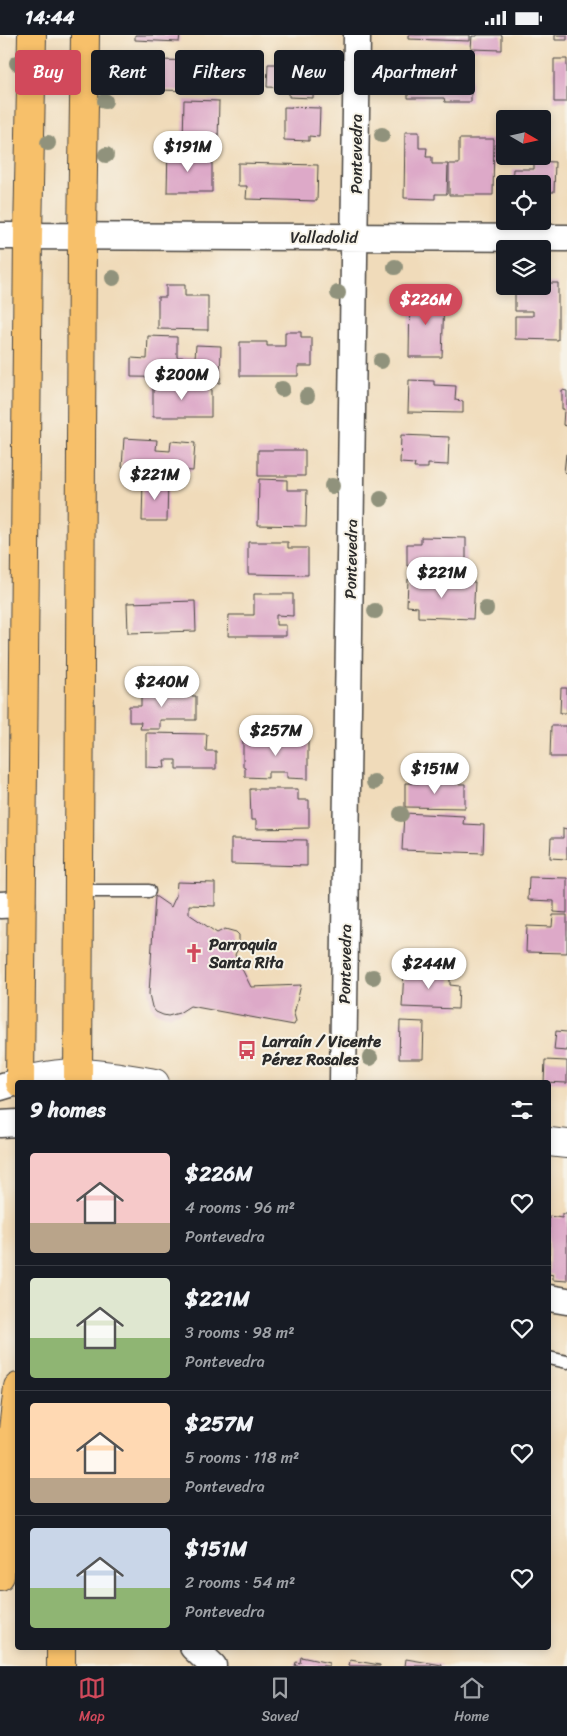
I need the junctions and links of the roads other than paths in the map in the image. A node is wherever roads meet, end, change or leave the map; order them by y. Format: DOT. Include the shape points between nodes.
graph roads {
  1 [pos="32,35"];
  2 [pos="85,35"];
  3 [pos="357,35"];
  4 [pos="28,235"];
  5 [pos="82,235"];
  6 [pos="0,236"];
  7 [pos="355,237"];
  8 [pos="567,238"];
  9 [pos="79,891"];
  10 [pos="149,891"];
  11 [pos="11,904"];
  12 [pos="78,1078"];
  13 [pos="26,1080"];
  14 [pos="137,1080"];
  15 [pos="343,1080"];
  16 [pos="13,1083"];
  17 [pos="15,1123"];
  18 [pos="0,1124"];
  19 [pos="551,1142"];
  20 [pos="567,1144"];
  21 [pos="551,1298"];
  22 [pos="567,1301"];
  23 [pos="551,1358"];
  24 [pos="567,1362"];
  25 [pos="15,1413"];
  26 [pos="0,1575"];
  27 [pos="61,1650"];
  28 [pos="196,1650"];
  29 [pos="61,1666"];
  30 [pos="213,1666"];
  1 -- 4 [label="main road"];
  2 -- 5 [label="main road"];
  3 -- 7 [label="street, Pontevedra"];
  4 -- 5 [label="street, Valladolid"];
  4 -- 6 [label="street, Valladolid"];
  4 -- 11 [label="main road"];
  5 -- 7 [label="street, Valladolid"];
  5 -- 9 [label="main road"];
  7 -- 8 [label="street, Valladolid"];
  7 -- 15 [label="street, Pontevedra"];
  9 -- 10 [label="lane"];
  9 -- 12 [label="main road"];
  11 -- 16 [label="main road"];
  12 -- 13 [label="street" via="49,1075"];
  12 -- 14 [label="street" via="108,1075"];
  17 -- 18 [label="street"];
  19 -- 20 [label="street"];
  21 -- 22 [label="street"];
  23 -- 24 [label="lane"];
  25 -- 26 [label="main road"];
  27 -- 29 [label="main road"];
  28 -- 30 [label="street"];
}
